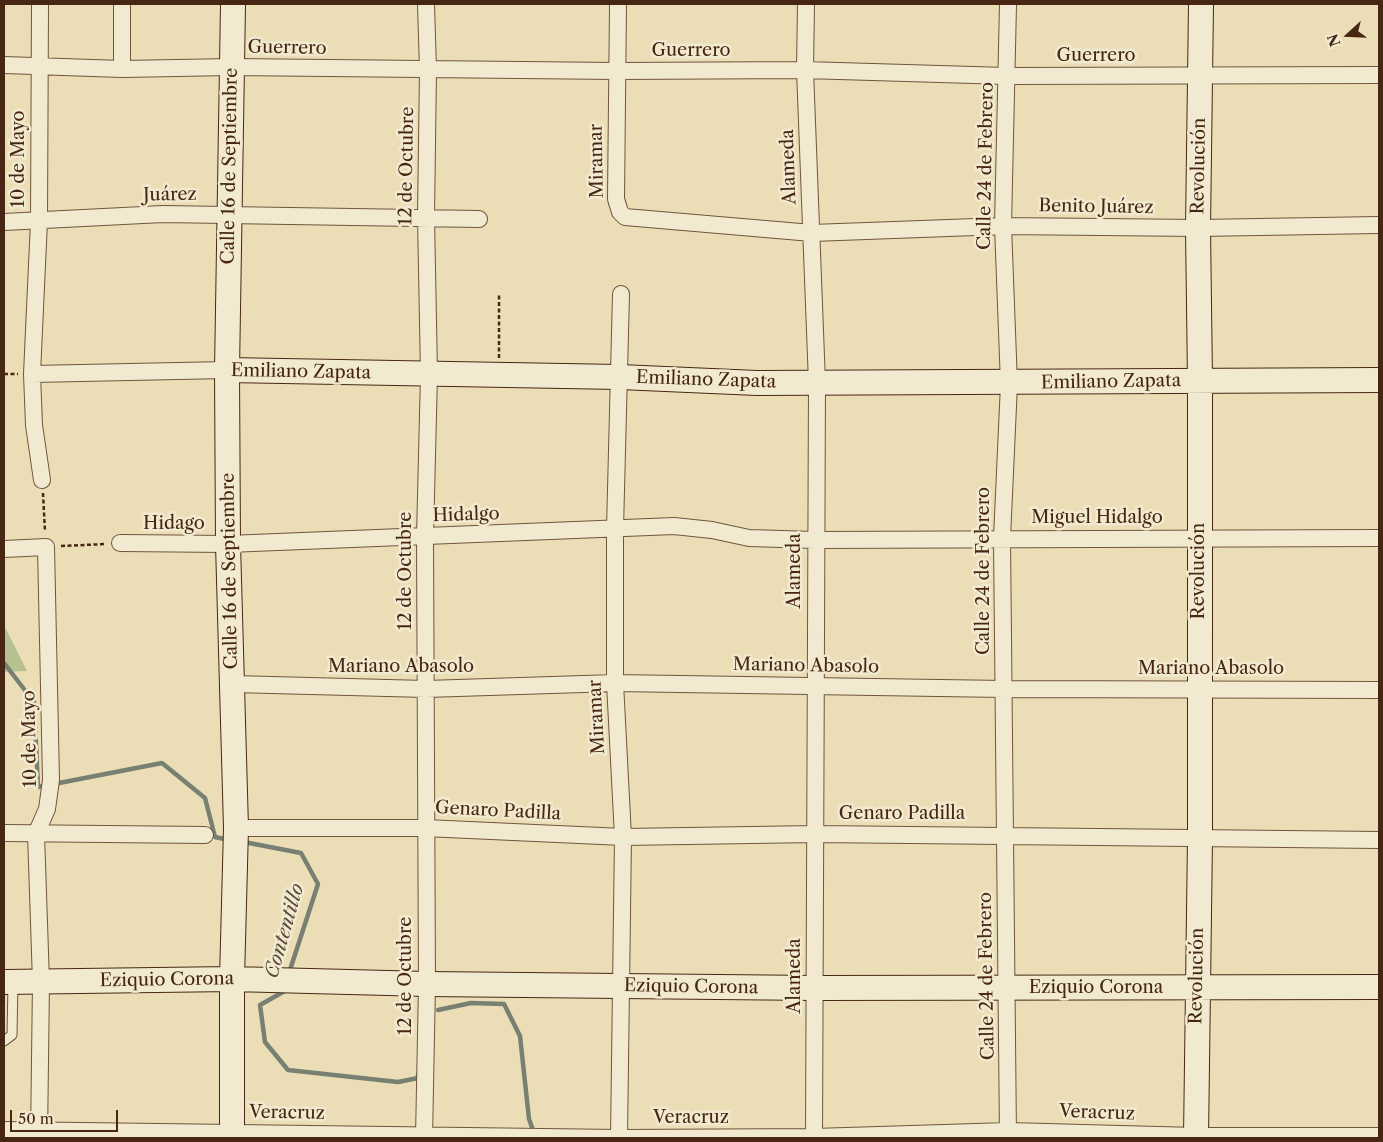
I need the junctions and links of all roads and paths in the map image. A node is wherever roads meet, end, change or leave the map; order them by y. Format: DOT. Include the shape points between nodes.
graph roads {
  1 [pos="40,4"];
  2 [pos="122,4"];
  3 [pos="233,4"];
  4 [pos="426,4"];
  5 [pos="618,4"];
  6 [pos="806,4"];
  7 [pos="1008,4"];
  8 [pos="1201,4"];
  9 [pos="4,65"];
  10 [pos="39,66"];
  11 [pos="232,67"];
  12 [pos="122,69"];
  13 [pos="428,70"];
  14 [pos="805,70"];
  15 [pos="617,71"];
  16 [pos="1379,75"];
  17 [pos="1007,76"];
  18 [pos="1200,76"];
  19 [pos="228,215"];
  20 [pos="426,217"];
  21 [pos="479,219"];
  22 [pos="39,221"];
  23 [pos="4,222"];
  24 [pos="1379,225"];
  25 [pos="1003,226"];
  26 [pos="1198,228"];
  27 [pos="812,233"];
  28 [pos="500,294"];
  29 [pos="621,294"];
  30 [pos="228,370"];
  31 [pos="32,374"];
  32 [pos="430,374"];
  33 [pos="499,375"];
  34 [pos="620,377"];
  35 [pos="1379,380"];
  36 [pos="1200,381"];
  37 [pos="817,383"];
  38 [pos="1009,384"];
  39 [pos="42,480"];
  40 [pos="615,529"];
  41 [pos="425,537"];
  42 [pos="1002,538"];
  43 [pos="1199,538"];
  44 [pos="1379,538"];
  45 [pos="814,540"];
  46 [pos="120,543"];
  47 [pos="228,544"];
  48 [pos="46,547"];
  49 [pos="4,549"];
  50 [pos="615,682"];
  51 [pos="233,684"];
  52 [pos="814,686"];
  53 [pos="426,689"];
  54 [pos="1004,689"];
  55 [pos="1199,689"];
  56 [pos="1379,690"];
  57 [pos="425,828"];
  58 [pos="4,833"];
  59 [pos="36,834"];
  60 [pos="816,834"];
  61 [pos="1005,834"];
  62 [pos="205,835"];
  63 [pos="623,838"];
  64 [pos="1200,838"];
  65 [pos="236,839"];
  66 [pos="1379,840"];
  67 [pos="232,979"];
  68 [pos="8,982"];
  69 [pos="41,982"];
  70 [pos="427,984"];
  71 [pos="622,986"];
  72 [pos="1379,987"];
  73 [pos="814,988"];
  74 [pos="1008,988"];
  75 [pos="1196,988"];
  76 [pos="4,1041"];
  77 [pos="4,1130"];
  78 [pos="39,1134"];
  79 [pos="1008,1134"];
  80 [pos="232,1135"];
  81 [pos="1379,1136"];
  82 [pos="424,1137"];
  83 [pos="526,1137"];
  84 [pos="1196,1137"];
  85 [pos="546,1138"];
  86 [pos="619,1138"];
  87 [pos="814,1138"];
  1 -- 10 [label="street, 10 de Mayo"];
  2 -- 12 [label="street"];
  3 -- 11 [label="street, Calle 16 de Septiembre"];
  4 -- 13 [label="street, 12 de Octubre"];
  5 -- 15 [label="street, Miramar"];
  6 -- 14 [label="street, Alameda"];
  7 -- 17 [label="street, Calle 24 de Febrero"];
  8 -- 18 [label="street, Revolución"];
  9 -- 10 [label="street, Guerrero"];
  10 -- 12 [label="street, Guerrero"];
  10 -- 22 [label="street, 10 de Mayo"];
  11 -- 12 [label="street, Guerrero"];
  11 -- 13 [label="street, Guerrero"];
  11 -- 19 [label="street, Calle 16 de Septiembre"];
  13 -- 15 [label="street, Guerrero"];
  13 -- 20 [label="street, 12 de Octubre"];
  14 -- 15 [label="street, Guerrero"];
  14 -- 17 [label="street, Guerrero"];
  14 -- 27 [label="street, Alameda"];
  15 -- 27 [label="street, Miramar" via="616,199 625,217"];
  16 -- 18 [label="street, Guerrero"];
  17 -- 18 [label="street, Guerrero"];
  17 -- 25 [label="street, Calle 24 de Febrero"];
  18 -- 26 [label="street, Revolución"];
  19 -- 20 [label="street, Juárez"];
  19 -- 22 [label="street, Juárez" via="163,214"];
  19 -- 30 [label="street, Calle 16 de Septiembre"];
  20 -- 21 [label="street, Juárez"];
  20 -- 32 [label="street, 12 de Octubre"];
  22 -- 23 [label="street, Juárez"];
  22 -- 31 [label="street, 10 de Mayo"];
  24 -- 26 [label="street, Benito Juárez"];
  25 -- 26 [label="street, Benito Juárez"];
  25 -- 27 [label="street, Benito Juárez"];
  25 -- 38 [label="street, Calle 24 de Febrero"];
  26 -- 36 [label="street, Revolución"];
  27 -- 37 [label="street, Alameda"];
  28 -- 33 [label="path"];
  29 -- 34 [label="street, Miramar"];
  30 -- 31 [label="street, Emiliano Zapata"];
  30 -- 32 [label="street, Emiliano Zapata"];
  30 -- 47 [label="street, Calle 16 de Septiembre"];
  31 -- 39 [label="street, 10 de Mayo" via="34,425"];
  32 -- 33 [label="street, Emiliano Zapata"];
  32 -- 41 [label="street, 12 de Octubre"];
  33 -- 34 [label="street, Emiliano Zapata"];
  34 -- 37 [label="street, Emiliano Zapata"];
  34 -- 40 [label="street, Miramar"];
  35 -- 36 [label="street, Emiliano Zapata"];
  36 -- 38 [label="street, Emiliano Zapata"];
  36 -- 43 [label="street, Revolución"];
  37 -- 38 [label="street, Emiliano Zapata"];
  37 -- 45 [label="street, Alameda"];
  38 -- 42 [label="street, Calle 24 de Febrero"];
  39 -- 48 [label="path"];
  40 -- 41 [label="street, Hidalgo"];
  40 -- 45 [label="street, Hidalgo" via="674,526 749,538"];
  40 -- 50 [label="street, Miramar"];
  41 -- 47 [label="street, Hidalgo"];
  41 -- 53 [label="street, 12 de Octubre"];
  42 -- 43 [label="street, Miguel Hidalgo"];
  42 -- 45 [label="street, Miguel Hidalgo"];
  42 -- 54 [label="street, Calle 24 de Febrero"];
  43 -- 44 [label="street, Miguel Hidalgo"];
  43 -- 55 [label="street, Revolución"];
  45 -- 52 [label="street, Alameda"];
  46 -- 47 [label="street, Hidago"];
  46 -- 48 [label="path"];
  47 -- 51 [label="street, Calle 16 de Septiembre"];
  48 -- 49 [label="street"];
  48 -- 59 [label="street, 10 de Mayo" via="51,780 50,797"];
  50 -- 52 [label="street, Mariano Abasolo"];
  50 -- 53 [label="street, Mariano Abasolo"];
  50 -- 63 [label="street, Miramar"];
  51 -- 53 [label="street, Mariano Abasolo"];
  51 -- 65 [label="street, Calle 16 de Septiembre"];
  52 -- 54 [label="street, Mariano Abasolo"];
  52 -- 60 [label="street, Alameda"];
  53 -- 57 [label="street, 12 de Octubre"];
  54 -- 55 [label="street, Mariano Abasolo"];
  54 -- 61 [label="street, Calle 24 de Febrero"];
  55 -- 56 [label="street, Mariano Abasolo"];
  55 -- 64 [label="street, Revolución"];
  57 -- 63 [label="street, Genaro Padilla"];
  57 -- 65 [label="street, Genaro Padilla"];
  57 -- 70 [label="street, 12 de Octubre"];
  58 -- 59 [label="street"];
  59 -- 62 [label="street"];
  59 -- 69 [label="street, 10 de Mayo"];
  60 -- 61 [label="street, Genaro Padilla"];
  60 -- 63 [label="street, Genaro Padilla"];
  60 -- 73 [label="street, Alameda"];
  61 -- 64 [label="street, Genaro Padilla"];
  61 -- 74 [label="street, Calle 24 de Febrero"];
  63 -- 71 [label="street, Miramar"];
  64 -- 66 [label="street, Genaro Padilla"];
  64 -- 75 [label="street, Revolución"];
  65 -- 67 [label="street, Calle 16 de Septiembre"];
  67 -- 69 [label="street, Eziquio Corona"];
  67 -- 70 [label="street, Eziquio Corona"];
  67 -- 80 [label="street, Calle 16 de Septiembre"];
  68 -- 69 [label="street, Eziquio Corona"];
  68 -- 76 [label="lane" via="12,1035"];
  69 -- 78 [label="street, 10 de Mayo"];
  70 -- 71 [label="street, Eziquio Corona"];
  70 -- 82 [label="street, 12 de Octubre"];
  71 -- 73 [label="street, Eziquio Corona"];
  71 -- 86 [label="street, Miramar"];
  72 -- 75 [label="street, Eziquio Corona"];
  73 -- 74 [label="street, Eziquio Corona"];
  73 -- 87 [label="street, Alameda"];
  74 -- 75 [label="street, Eziquio Corona"];
  74 -- 79 [label="street, Calle 24 de Febrero"];
  75 -- 84 [label="street, Revolución"];
  77 -- 78 [label="street, Veracruz"];
  78 -- 80 [label="street, Veracruz"];
  79 -- 84 [label="street, Veracruz"];
  79 -- 87 [label="street, Veracruz"];
  80 -- 82 [label="street, Veracruz"];
  81 -- 84 [label="street, Veracruz"];
  82 -- 83 [label="street, Veracruz"];
  83 -- 85 [label="street, Veracruz"];
  85 -- 86 [label="street, Veracruz"];
  86 -- 87 [label="street, Veracruz"];
}
